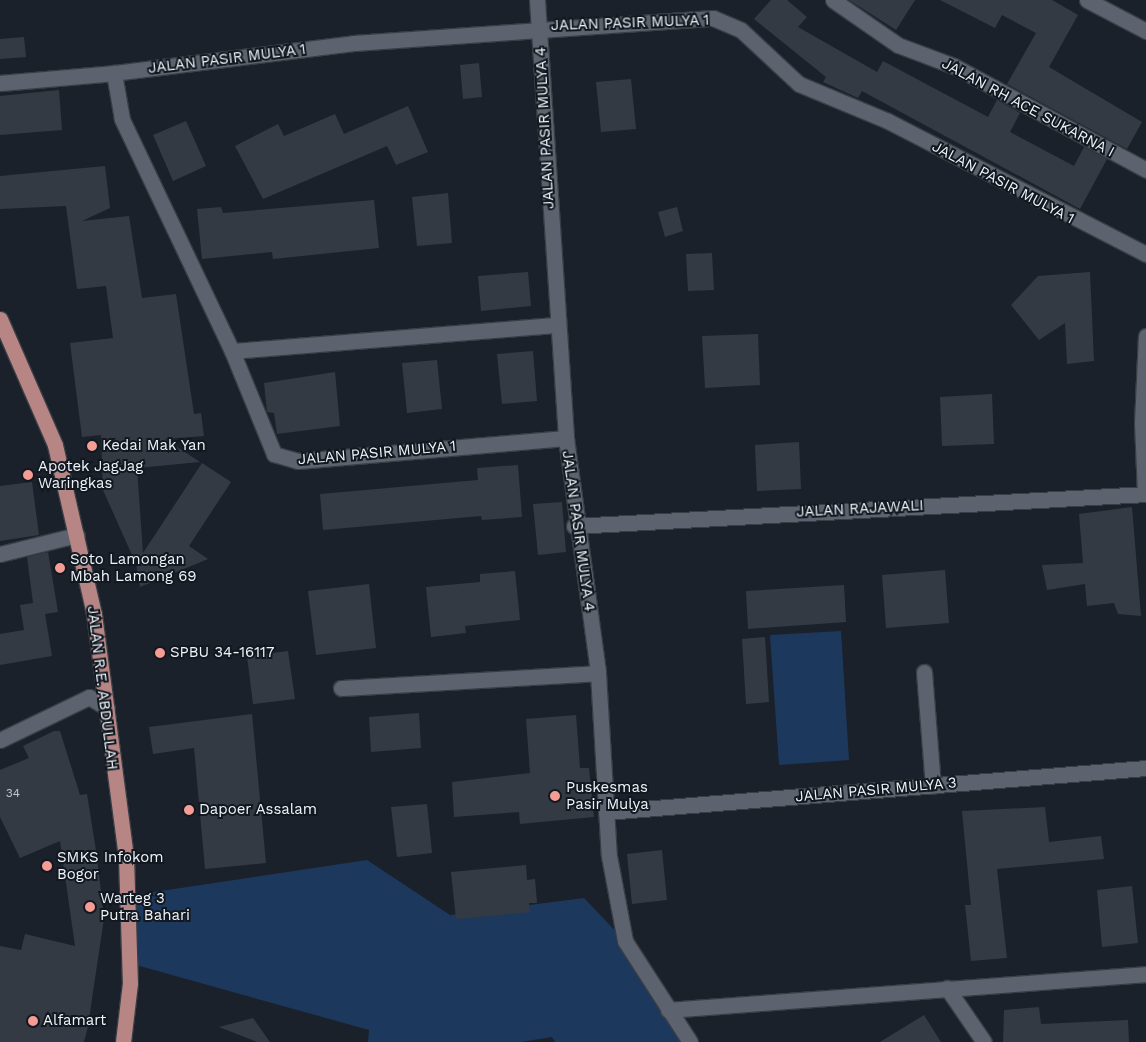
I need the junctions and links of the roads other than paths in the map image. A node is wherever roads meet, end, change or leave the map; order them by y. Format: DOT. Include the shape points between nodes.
graph roads {
  1 [pos="537,0"];
  2 [pos="833,0"];
  3 [pos="1088,0"];
  4 [pos="539,27"];
  5 [pos="1146,31"];
  6 [pos="114,73"];
  7 [pos="0,83"];
  8 [pos="1146,170"];
  9 [pos="1146,254"];
  10 [pos="0,318"];
  11 [pos="557,325"];
  12 [pos="1146,336"];
  13 [pos="232,351"];
  14 [pos="1144,422"];
  15 [pos="566,438"];
  16 [pos="1145,494"];
  17 [pos="574,526"];
  18 [pos="77,535"];
  19 [pos="0,554"];
  20 [pos="924,672"];
  21 [pos="598,673"];
  22 [pos="341,688"];
  23 [pos="107,708"];
  24 [pos="0,740"];
  25 [pos="1146,768"];
  26 [pos="933,786"];
  27 [pos="606,812"];
  28 [pos="1146,974"];
  29 [pos="947,988"];
  30 [pos="668,1010"];
  31 [pos="123,1042"];
  32 [pos="690,1042"];
  33 [pos="984,1042"];
  1 -- 4 [label="street, JALAN PASIR MULYA 4"];
  2 -- 8 [label="street, JALAN RH ACE SUKARNA I" via="898,46 954,66"];
  3 -- 5 [label="street"];
  4 -- 6 [label="street, JALAN PASIR MULYA 1" via="354,43"];
  4 -- 9 [label="street, JALAN PASIR MULYA 1" via="695,17 726,22 756,43 798,84 888,121"];
  4 -- 11 [label="street, JALAN PASIR MULYA 4"];
  6 -- 7 [label="street, JALAN PASIR MULYA 1"];
  6 -- 13 [label="street, JALAN PASIR MULYA 1" via="122,119"];
  10 -- 18 [label="main road, JALAN R.E. ABDULLAH" via="54,445"];
  11 -- 13 [label="street"];
  11 -- 15 [label="street, JALAN PASIR MULYA 4"];
  12 -- 14 [label="street"];
  13 -- 15 [label="street, JALAN PASIR MULYA 1" via="270,446 288,460"];
  14 -- 16 [label="street"];
  15 -- 17 [label="street, JALAN PASIR MULYA 4"];
  16 -- 17 [label="street, JALAN RAJAWALI"];
  17 -- 21 [label="street, JALAN PASIR MULYA 4"];
  18 -- 19 [label="street"];
  18 -- 23 [label="main road, JALAN R.E. ABDULLAH"];
  20 -- 26 [label="street"];
  21 -- 22 [label="street"];
  21 -- 27 [label="street, JALAN PASIR MULYA 4"];
  23 -- 24 [label="street" via="89,697"];
  23 -- 31 [label="main road, JALAN R.E. ABDULLAH" via="110,763 126,857 130,983"];
  25 -- 26 [label="street, JALAN PASIR MULYA 3"];
  26 -- 27 [label="street, JALAN PASIR MULYA 3"];
  27 -- 30 [label="street, JALAN PASIR MULYA 4" via="609,856 625,941"];
  28 -- 29 [label="street"];
  29 -- 30 [label="street"];
  29 -- 33 [label="street"];
  30 -- 32 [label="street, JALAN PASIR MULYA 4"];
}
